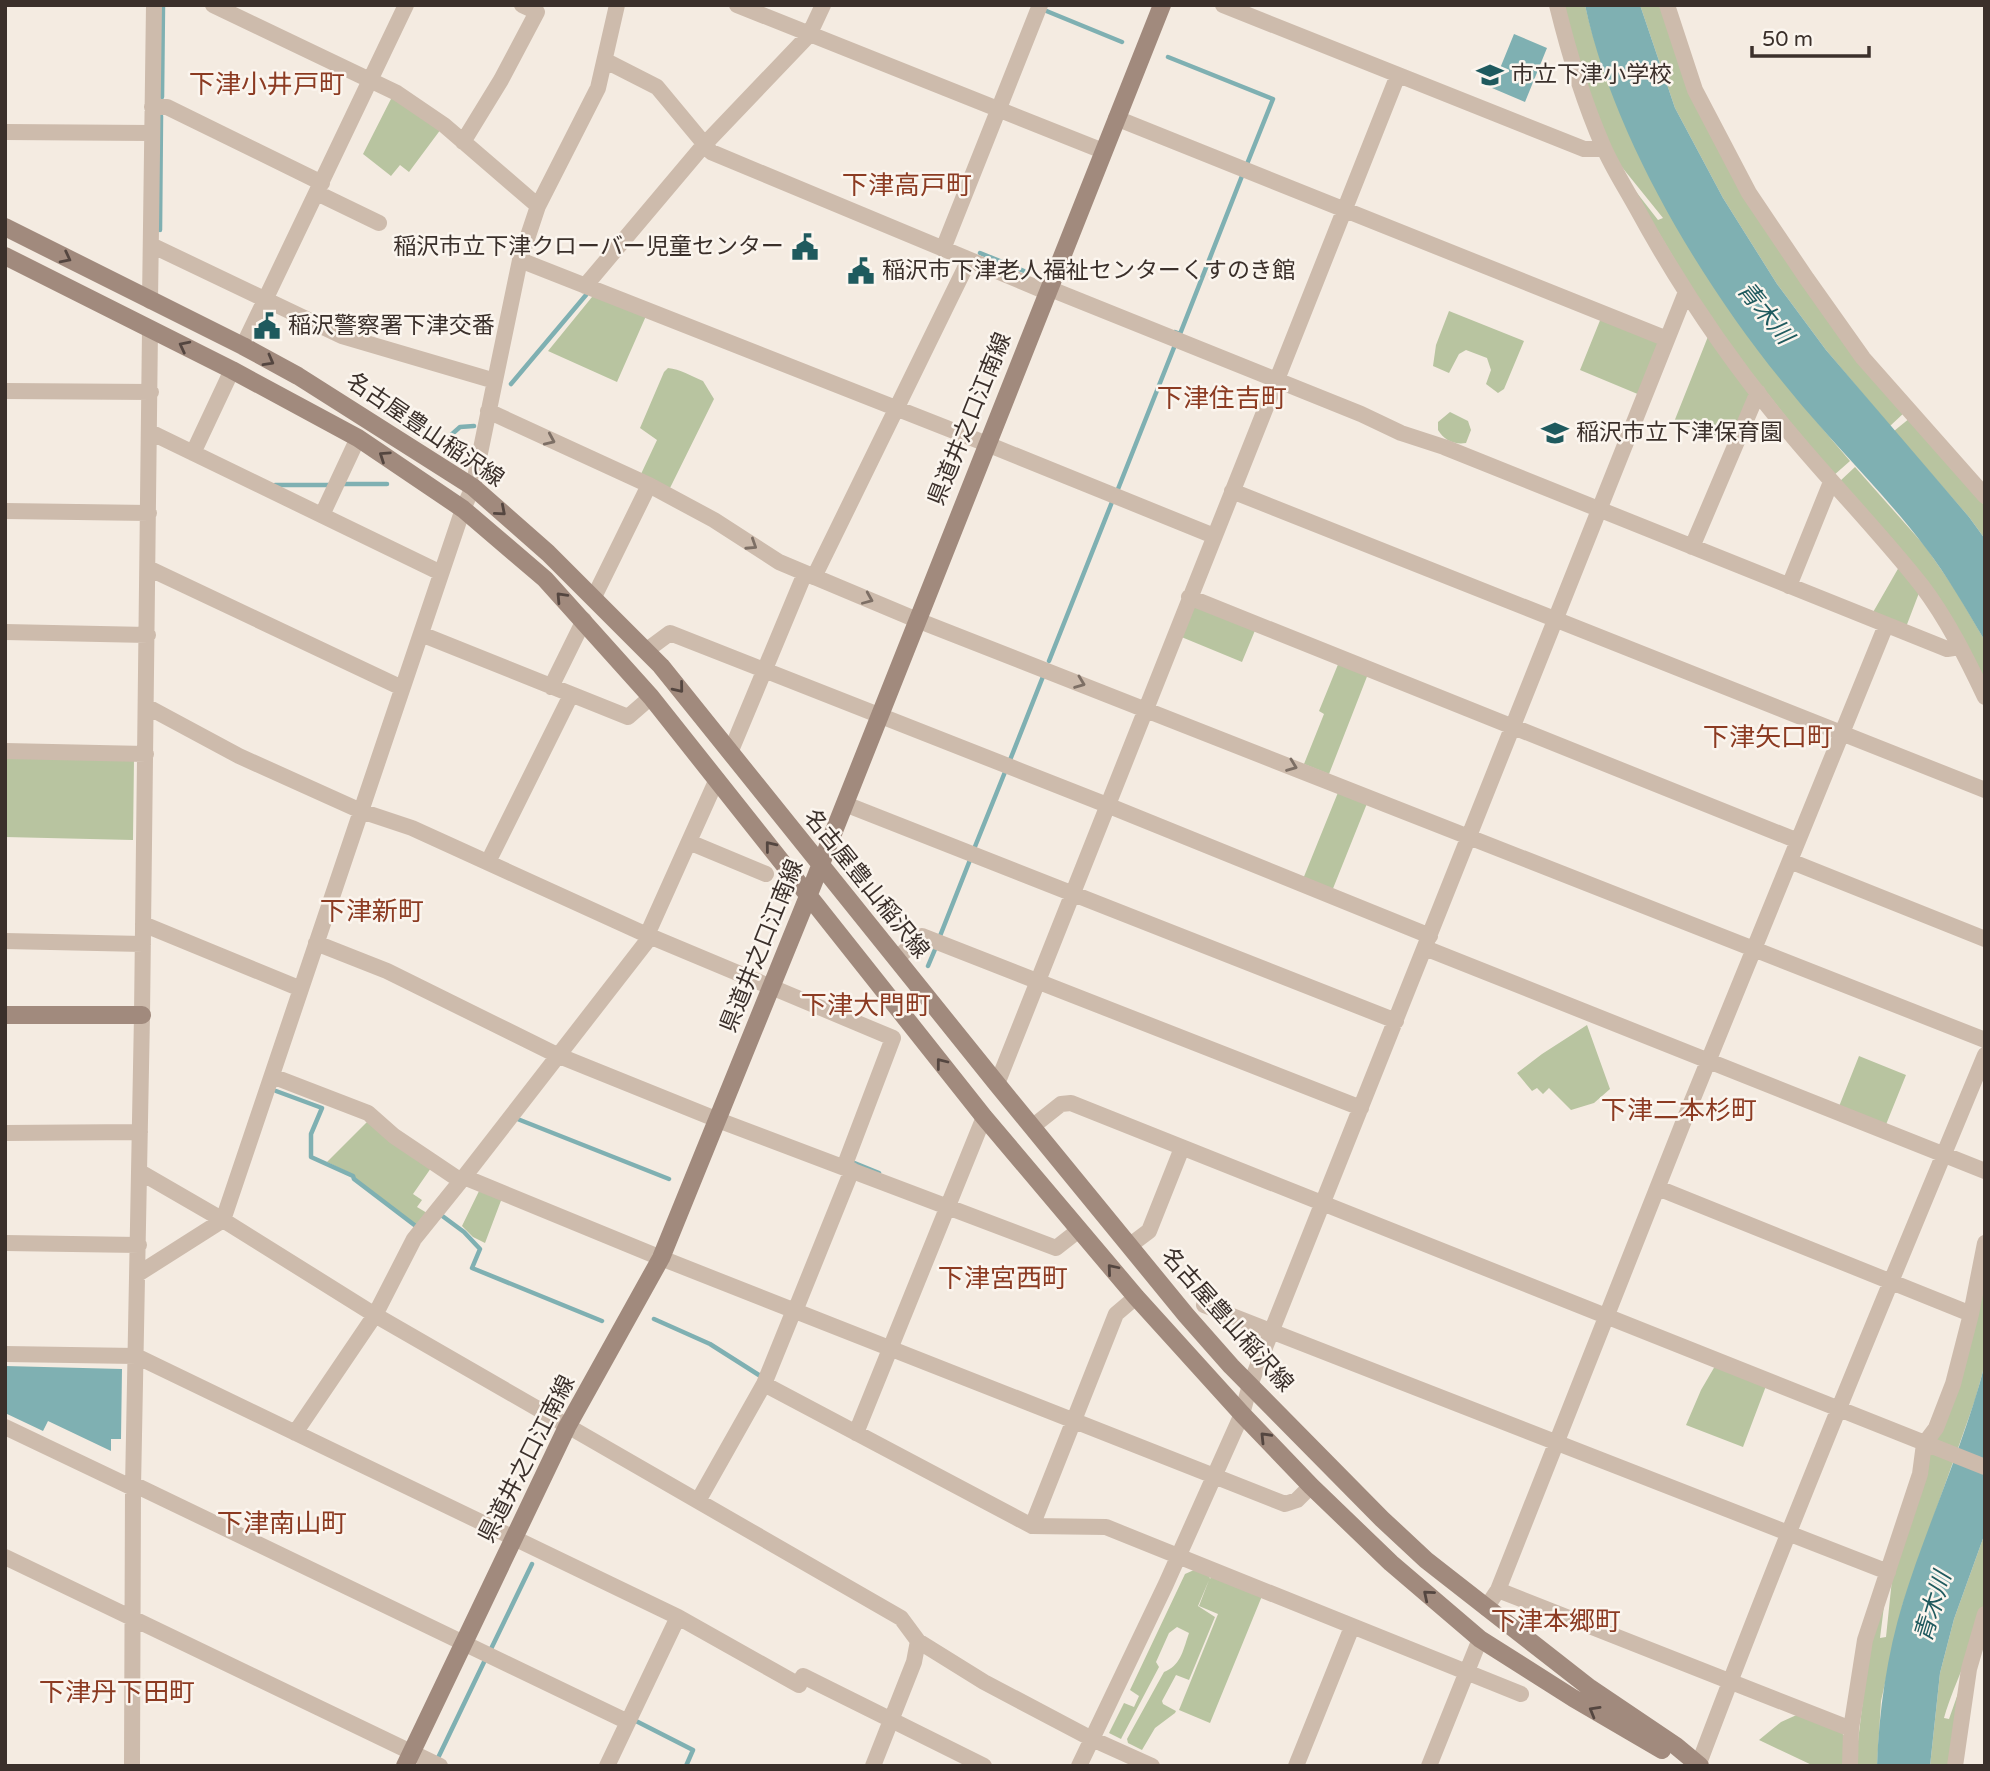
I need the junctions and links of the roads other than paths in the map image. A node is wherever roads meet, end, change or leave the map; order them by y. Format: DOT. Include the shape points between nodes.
graph roads {
  1 [pos="154,5"];
  2 [pos="213,5"];
  3 [pos="406,5"];
  4 [pos="522,5"];
  5 [pos="617,5"];
  6 [pos="737,5"];
  7 [pos="823,5"];
  8 [pos="1040,5"];
  9 [pos="1162,5"];
  10 [pos="1223,5"];
  11 [pos="1557,5"];
  12 [pos="1667,5"];
  13 [pos="809,35"];
  14 [pos="606,61"];
  15 [pos="1398,75"];
  16 [pos="371,80"];
  17 [pos="152,107"];
  18 [pos="998,110"];
  19 [pos="1116,118"];
  20 [pos="5,132"];
  21 [pos="152,133"];
  22 [pos="463,142"];
  23 [pos="703,146"];
  24 [pos="1604,149"];
  25 [pos="1103,151"];
  26 [pos="319,188"];
  27 [pos="538,206"];
  28 [pos="1344,210"];
  29 [pos="379,223"];
  30 [pos="5,228"];
  31 [pos="151,245"];
  32 [pos="943,249"];
  33 [pos="5,256"];
  34 [pos="520,260"];
  35 [pos="969,260"];
  36 [pos="585,286"];
  37 [pos="1048,290"];
  38 [pos="1686,292"];
  39 [pos="266,299"];
  40 [pos="150,301"];
  41 [pos="150,329"];
  42 [pos="1667,339"];
  43 [pos="243,346"];
  44 [pos="232,370"];
  45 [pos="1276,380"];
  46 [pos="495,381"];
  47 [pos="5,391"];
  48 [pos="151,392"];
  49 [pos="1758,392"];
  50 [pos="897,408"];
  51 [pos="488,411"];
  52 [pos="150,432"];
  53 [pos="358,438"];
  54 [pos="987,444"];
  55 [pos="193,453"];
  56 [pos="1831,482"];
  57 [pos="649,485"];
  58 [pos="473,487"];
  59 [pos="1232,491"];
  60 [pos="1985,496"];
  61 [pos="463,509"];
  62 [pos="1600,510"];
  63 [pos="5,511"];
  64 [pos="149,513"];
  65 [pos="322,515"];
  66 [pos="1214,536"];
  67 [pos="1692,547"];
  68 [pos="148,568"];
  69 [pos="441,573"];
  70 [pos="810,575"];
  71 [pos="1789,586"];
  72 [pos="594,597"];
  73 [pos="1189,597"];
  74 [pos="584,620"];
  75 [pos="917,620"];
  76 [pos="1556,620"];
  77 [pos="1885,625"];
  78 [pos="5,632"];
  79 [pos="421,634"];
  80 [pos="148,635"];
  81 [pos="1960,647"];
  82 [pos="647,650"];
  83 [pos="763,671"];
  84 [pos="551,687"];
  85 [pos="402,688"];
  86 [pos="571,695"];
  87 [pos="650,697"];
  88 [pos="1985,697"];
  89 [pos="146,706"];
  90 [pos="1144,709"];
  91 [pos="879,716"];
  92 [pos="1513,727"];
  93 [pos="1842,733"];
  94 [pos="5,751"];
  95 [pos="730,752"];
  96 [pos="146,754"];
  97 [pos="717,779"];
  98 [pos="1985,790"];
  99 [pos="845,803"];
  100 [pos="1107,805"];
  101 [pos="361,811"];
  102 [pos="1470,836"];
  103 [pos="1798,841"];
  104 [pos="689,842"];
  105 [pos="1790,861"];
  106 [pos="488,862"];
  107 [pos="820,866"];
  108 [pos="766,873"];
  109 [pos="1072,893"];
  110 [pos="809,894"];
  111 [pos="144,924"];
  112 [pos="649,935"];
  113 [pos="1985,939"];
  114 [pos="5,941"];
  115 [pos="1427,942"];
  116 [pos="316,943"];
  117 [pos="143,944"];
  118 [pos="1755,949"];
  119 [pos="896,959"];
  120 [pos="1037,981"];
  121 [pos="772,987"];
  122 [pos="301,989"];
  123 [pos="5,1015"];
  124 [pos="142,1015"];
  125 [pos="1396,1021"];
  126 [pos="1985,1040"];
  127 [pos="557,1055"];
  128 [pos="1985,1055"];
  129 [pos="1709,1062"];
  130 [pos="272,1076"];
  131 [pos="997,1084"];
  132 [pos="1361,1108"];
  133 [pos="984,1116"];
  134 [pos="718,1119"];
  135 [pos="1032,1127"];
  136 [pos="140,1132"];
  137 [pos="5,1133"];
  138 [pos="1182,1148"];
  139 [pos="1944,1155"];
  140 [pos="848,1168"];
  141 [pos="1985,1171"];
  142 [pos="139,1172"];
  143 [pos="463,1179"];
  144 [pos="1658,1188"];
  145 [pos="1322,1205"];
  146 [pos="947,1207"];
  147 [pos="223,1220"];
  148 [pos="1079,1230"];
  149 [pos="5,1243"];
  150 [pos="1985,1243"];
  151 [pos="139,1245"];
  152 [pos="1129,1246"];
  153 [pos="661,1258"];
  154 [pos="138,1274"];
  155 [pos="1891,1282"];
  156 [pos="1136,1297"];
  157 [pos="1204,1305"];
  158 [pos="795,1310"];
  159 [pos="1971,1314"];
  160 [pos="375,1315"];
  161 [pos="1605,1317"];
  162 [pos="1271,1332"];
  163 [pos="890,1348"];
  164 [pos="5,1354"];
  165 [pos="136,1356"];
  166 [pos="764,1384"];
  167 [pos="1250,1385"];
  168 [pos="1838,1410"];
  169 [pos="1242,1414"];
  170 [pos="1074,1420"];
  171 [pos="5,1427"];
  172 [pos="567,1427"];
  173 [pos="295,1433"];
  174 [pos="856,1433"];
  175 [pos="1556,1443"];
  176 [pos="1927,1445"];
  177 [pos="1985,1467"];
  178 [pos="1214,1475"];
  179 [pos="133,1486"];
  180 [pos="1311,1486"];
  181 [pos="698,1501"];
  182 [pos="1032,1526"];
  183 [pos="1789,1534"];
  184 [pos="514,1539"];
  185 [pos="1178,1556"];
  186 [pos="5,1557"];
  187 [pos="1888,1572"];
  188 [pos="1499,1590"];
  189 [pos="1486,1608"];
  190 [pos="1985,1614"];
  191 [pos="678,1616"];
  192 [pos="133,1620"];
  193 [pos="1352,1627"];
  194 [pos="1480,1639"];
  195 [pos="918,1641"];
  196 [pos="464,1643"];
  197 [pos="1977,1670"];
  198 [pos="1466,1673"];
  199 [pos="1729,1681"];
  200 [pos="1521,1694"];
  201 [pos="891,1718"];
  202 [pos="628,1723"];
  203 [pos="1851,1729"];
  204 [pos="1092,1739"];
  205 [pos="408,1759"];
  206 [pos="1698,1765"];
  207 [pos="132,1766"];
  208 [pos="440,1766"];
  209 [pos="607,1766"];
  210 [pos="873,1766"];
  211 [pos="984,1766"];
  212 [pos="1079,1766"];
  213 [pos="1152,1766"];
  214 [pos="1296,1766"];
  215 [pos="1429,1766"];
  216 [pos="1850,1766"];
  217 [pos="1955,1766"];
  1 -- 17 [label="street"];
  2 -- 16 [label="street"];
  3 -- 16 [label="street"];
  4 -- 22 [label="street" via="537,12"];
  5 -- 14 [label="street"];
  6 -- 13 [label="street"];
  7 -- 13 [label="street"];
  8 -- 18 [label="street"];
  9 -- 19 [label="main road, 県道井之口江南線"];
  10 -- 15 [label="street"];
  11 -- 24 [label="street" via="1584,101"];
  12 -- 60 [label="street" via="1695,90 1749,193 1863,358"];
  13 -- 18 [label="street"];
  13 -- 23 [label="street"];
  14 -- 23 [label="street" via="657,87"];
  14 -- 27 [label="street" via="598,88"];
  15 -- 24 [label="street" via="1584,149"];
  15 -- 28 [label="street"];
  16 -- 22 [label="street" via="397,93"];
  16 -- 26 [label="street"];
  17 -- 21 [label="street"];
  17 -- 26 [label="street" via="167,107"];
  18 -- 25 [label="street"];
  18 -- 32 [label="street"];
  19 -- 25 [label="main road, 県道井之口江南線"];
  19 -- 28 [label="street"];
  20 -- 21 [label="street"];
  21 -- 31 [label="street"];
  22 -- 27 [label="street"];
  23 -- 32 [label="street"];
  23 -- 36 [label="street"];
  24 -- 38 [label="street"];
  25 -- 37 [label="main road, 県道井之口江南線"];
  26 -- 29 [label="street"];
  26 -- 39 [label="street"];
  27 -- 34 [label="street"];
  28 -- 42 [label="street"];
  28 -- 45 [label="street"];
  30 -- 40 [label="main road, 名古屋豊山稲沢線, one-way"];
  31 -- 39 [label="street"];
  31 -- 40 [label="street"];
  32 -- 35 [label="street"];
  33 -- 41 [label="main road, 名古屋豊山稲沢線"];
  34 -- 36 [label="street"];
  34 -- 46 [label="street"];
  35 -- 37 [label="street"];
  35 -- 50 [label="street"];
  36 -- 50 [label="street"];
  37 -- 45 [label="street"];
  37 -- 54 [label="main road, 県道井之口江南線"];
  38 -- 42 [label="street"];
  38 -- 49 [label="street"];
  39 -- 43 [label="street"];
  39 -- 46 [label="street" via="342,337"];
  40 -- 43 [label="main road, 名古屋豊山稲沢線"];
  44 -- 41 [label="main road, 名古屋豊山稲沢線, one-way"];
  41 -- 48 [label="street"];
  42 -- 62 [label="street"];
  43 -- 58 [label="main road, 名古屋豊山稲沢線, one-way" via="350,407"];
  44 -- 53 [label="main road, 名古屋豊山稲沢線"];
  44 -- 55 [label="street"];
  45 -- 59 [label="street"];
  45 -- 62 [label="street"];
  46 -- 51 [label="street"];
  47 -- 48 [label="street"];
  48 -- 52 [label="street"];
  49 -- 56 [label="street"];
  49 -- 67 [label="street"];
  50 -- 54 [label="street"];
  50 -- 70 [label="street"];
  51 -- 57 [label="street, one-way"];
  51 -- 58 [label="street"];
  52 -- 55 [label="street"];
  52 -- 64 [label="street"];
  61 -- 53 [label="main road, 名古屋豊山稲沢線, one-way"];
  53 -- 65 [label="street"];
  54 -- 66 [label="street"];
  54 -- 75 [label="main road, 県道井之口江南線"];
  55 -- 65 [label="street"];
  56 -- 71 [label="street"];
  56 -- 81 [label="street" via="1924,589"];
  57 -- 70 [label="street, one-way" via="779,562"];
  57 -- 72 [label="street"];
  58 -- 61 [label="street"];
  58 -- 72 [label="main road, 名古屋豊山稲沢線, one-way"];
  59 -- 66 [label="street"];
  59 -- 76 [label="street"];
  61 -- 69 [label="street"];
  74 -- 61 [label="main road, 名古屋豊山稲沢線, one-way" via="545,579"];
  62 -- 67 [label="street"];
  62 -- 76 [label="street"];
  63 -- 64 [label="street"];
  64 -- 68 [label="street"];
  65 -- 69 [label="street"];
  66 -- 73 [label="street"];
  67 -- 71 [label="street"];
  68 -- 80 [label="street"];
  68 -- 85 [label="street"];
  69 -- 79 [label="street"];
  70 -- 75 [label="street, one-way"];
  70 -- 83 [label="street"];
  71 -- 77 [label="street"];
  72 -- 82 [label="main road, 名古屋豊山稲沢線"];
  73 -- 90 [label="street"];
  73 -- 92 [label="street"];
  74 -- 84 [label="street"];
  74 -- 87 [label="main road, 名古屋豊山稲沢線"];
  75 -- 90 [label="street, one-way"];
  75 -- 91 [label="main road, 県道井之口江南線"];
  76 -- 92 [label="street"];
  76 -- 93 [label="street"];
  77 -- 81 [label="street" via="1947,649"];
  77 -- 93 [label="street"];
  78 -- 80 [label="street"];
  79 -- 84 [label="street"];
  79 -- 85 [label="street"];
  80 -- 89 [label="street"];
  81 -- 88 [label="street"];
  82 -- 83 [label="street" via="670,633"];
  82 -- 95 [label="main road, 名古屋豊山稲沢線, one-way"];
  83 -- 91 [label="street"];
  83 -- 95 [label="street"];
  84 -- 86 [label="street"];
  85 -- 101 [label="street"];
  86 -- 87 [label="street" via="628,717"];
  86 -- 106 [label="street"];
  87 -- 97 [label="main road, 名古屋豊山稲沢線"];
  89 -- 96 [label="street"];
  89 -- 101 [label="street" via="239,756"];
  90 -- 100 [label="street"];
  90 -- 102 [label="street, one-way"];
  91 -- 99 [label="main road, 県道井之口江南線"];
  91 -- 100 [label="street"];
  92 -- 102 [label="street"];
  92 -- 103 [label="street"];
  93 -- 98 [label="street"];
  93 -- 103 [label="street"];
  94 -- 96 [label="street"];
  95 -- 107 [label="main road, 名古屋豊山稲沢線"];
  96 -- 111 [label="street"];
  97 -- 104 [label="street"];
  110 -- 97 [label="main road, 名古屋豊山稲沢線, one-way"];
  99 -- 107 [label="main road, 県道井之口江南線"];
  99 -- 109 [label="street"];
  100 -- 109 [label="street"];
  100 -- 115 [label="street"];
  101 -- 106 [label="street"];
  101 -- 116 [label="street"];
  102 -- 115 [label="street"];
  102 -- 118 [label="street"];
  103 -- 105 [label="street"];
  104 -- 108 [label="street"];
  104 -- 112 [label="street"];
  105 -- 113 [label="street"];
  105 -- 118 [label="street"];
  106 -- 112 [label="street"];
  107 -- 110 [label="main road, 県道井之口江南線"];
  107 -- 119 [label="main road, 名古屋豊山稲沢線"];
  109 -- 120 [label="street"];
  109 -- 125 [label="street"];
  110 -- 121 [label="main road, 県道井之口江南線"];
  133 -- 110 [label="main road, 名古屋豊山稲沢線, one-way"];
  111 -- 117 [label="street"];
  111 -- 122 [label="street"];
  112 -- 121 [label="street"];
  112 -- 127 [label="street"];
  114 -- 117 [label="street"];
  115 -- 125 [label="street"];
  115 -- 129 [label="street"];
  116 -- 122 [label="street"];
  116 -- 127 [label="street" via="387,971"];
  117 -- 124 [label="street"];
  118 -- 126 [label="street"];
  118 -- 129 [label="street"];
  119 -- 120 [label="street" via="922,936"];
  119 -- 131 [label="main road, 名古屋豊山稲沢線"];
  120 -- 131 [label="street"];
  120 -- 132 [label="street"];
  121 -- 134 [label="main road, 県道井之口江南線"];
  121 -- 140 [label="street" via="893,1038"];
  122 -- 130 [label="street"];
  123 -- 124 [label="main road"];
  124 -- 136 [label="street"];
  125 -- 132 [label="street"];
  127 -- 134 [label="street"];
  127 -- 143 [label="street"];
  128 -- 139 [label="street"];
  129 -- 139 [label="street"];
  129 -- 144 [label="street"];
  130 -- 143 [label="street" via="368,1113 394,1136"];
  130 -- 147 [label="street"];
  131 -- 135 [label="main road, 名古屋豊山稲沢線"];
  132 -- 145 [label="street"];
  133 -- 146 [label="street"];
  133 -- 148 [label="main road, 名古屋豊山稲沢線"];
  134 -- 140 [label="street"];
  134 -- 153 [label="main road, 県道井之口江南線"];
  135 -- 138 [label="street" via="1060,1104 1071,1103"];
  135 -- 152 [label="main road, 名古屋豊山稲沢線"];
  136 -- 137 [label="street"];
  136 -- 142 [label="street"];
  138 -- 145 [label="street"];
  138 -- 152 [label="street" via="1149,1231"];
  139 -- 141 [label="street"];
  139 -- 155 [label="street"];
  140 -- 146 [label="street"];
  140 -- 158 [label="street"];
  142 -- 147 [label="street"];
  142 -- 151 [label="street"];
  143 -- 153 [label="street"];
  143 -- 160 [label="street" via="414,1239"];
  144 -- 155 [label="street"];
  144 -- 161 [label="street"];
  145 -- 161 [label="street"];
  145 -- 162 [label="street"];
  146 -- 148 [label="street" via="1056,1248"];
  146 -- 163 [label="street"];
  147 -- 154 [label="street"];
  147 -- 160 [label="street"];
  156 -- 148 [label="main road, 名古屋豊山稲沢線, one-way"];
  149 -- 151 [label="street"];
  150 -- 159 [label="street"];
  151 -- 154 [label="street"];
  152 -- 167 [label="main road, 名古屋豊山稲沢線"];
  153 -- 158 [label="street"];
  153 -- 172 [label="main road, 県道井之口江南線"];
  154 -- 165 [label="street"];
  155 -- 159 [label="street"];
  155 -- 168 [label="street"];
  156 -- 169 [label="main road, 名古屋豊山稲沢線"];
  156 -- 170 [label="street" via="1116,1314"];
  157 -- 162 [label="street"];
  158 -- 163 [label="street"];
  158 -- 166 [label="street"];
  159 -- 176 [label="street" via="1953,1384"];
  160 -- 172 [label="street"];
  160 -- 173 [label="street"];
  161 -- 168 [label="street"];
  161 -- 175 [label="street"];
  162 -- 167 [label="street"];
  162 -- 175 [label="street"];
  163 -- 170 [label="street"];
  163 -- 174 [label="street"];
  164 -- 165 [label="street"];
  165 -- 173 [label="street"];
  165 -- 179 [label="street"];
  166 -- 174 [label="street"];
  166 -- 181 [label="street"];
  167 -- 169 [label="street"];
  167 -- 189 [label="main road, 名古屋豊山稲沢線" via="1382,1519"];
  168 -- 176 [label="street"];
  168 -- 183 [label="street"];
  169 -- 178 [label="street"];
  180 -- 169 [label="main road, 名古屋豊山稲沢線, one-way"];
  170 -- 178 [label="street"];
  170 -- 182 [label="street"];
  171 -- 179 [label="street"];
  172 -- 181 [label="street"];
  172 -- 184 [label="main road, 県道井之口江南線"];
  173 -- 184 [label="street"];
  174 -- 182 [label="street"];
  175 -- 183 [label="street"];
  175 -- 188 [label="street"];
  176 -- 177 [label="street"];
  176 -- 187 [label="street"];
  178 -- 180 [label="street" via="1285,1504 1297,1500"];
  178 -- 185 [label="street"];
  179 -- 192 [label="street"];
  179 -- 196 [label="street"];
  194 -- 180 [label="main road, 名古屋豊山稲沢線, one-way"];
  181 -- 195 [label="street" via="901,1618"];
  182 -- 185 [label="street" via="1106,1527"];
  183 -- 187 [label="street"];
  183 -- 199 [label="street"];
  184 -- 191 [label="street"];
  184 -- 196 [label="main road, 県道井之口江南線"];
  185 -- 193 [label="street"];
  185 -- 204 [label="street"];
  186 -- 192 [label="street"];
  187 -- 203 [label="street" via="1865,1640"];
  188 -- 189 [label="street"];
  188 -- 199 [label="street"];
  189 -- 206 [label="main road, 名古屋豊山稲沢線"];
  190 -- 197 [label="street"];
  191 -- 201 [label="street" via="799,1685 803,1676"];
  191 -- 202 [label="street"];
  192 -- 205 [label="street"];
  192 -- 207 [label="street"];
  193 -- 198 [label="street"];
  193 -- 214 [label="street"];
  194 -- 198 [label="street"];
  206 -- 194 [label="main road, 名古屋豊山稲沢線, one-way" via="1676,1758"];
  195 -- 201 [label="street"];
  195 -- 204 [label="street"];
  196 -- 202 [label="street"];
  196 -- 205 [label="main road, 県道井之口江南線"];
  197 -- 217 [label="street"];
  198 -- 200 [label="street"];
  198 -- 215 [label="street"];
  199 -- 203 [label="street"];
  199 -- 206 [label="street"];
  201 -- 210 [label="street"];
  201 -- 211 [label="street"];
  202 -- 209 [label="street"];
  203 -- 216 [label="street"];
  204 -- 212 [label="street"];
  204 -- 213 [label="street"];
  205 -- 208 [label="street"];
}
